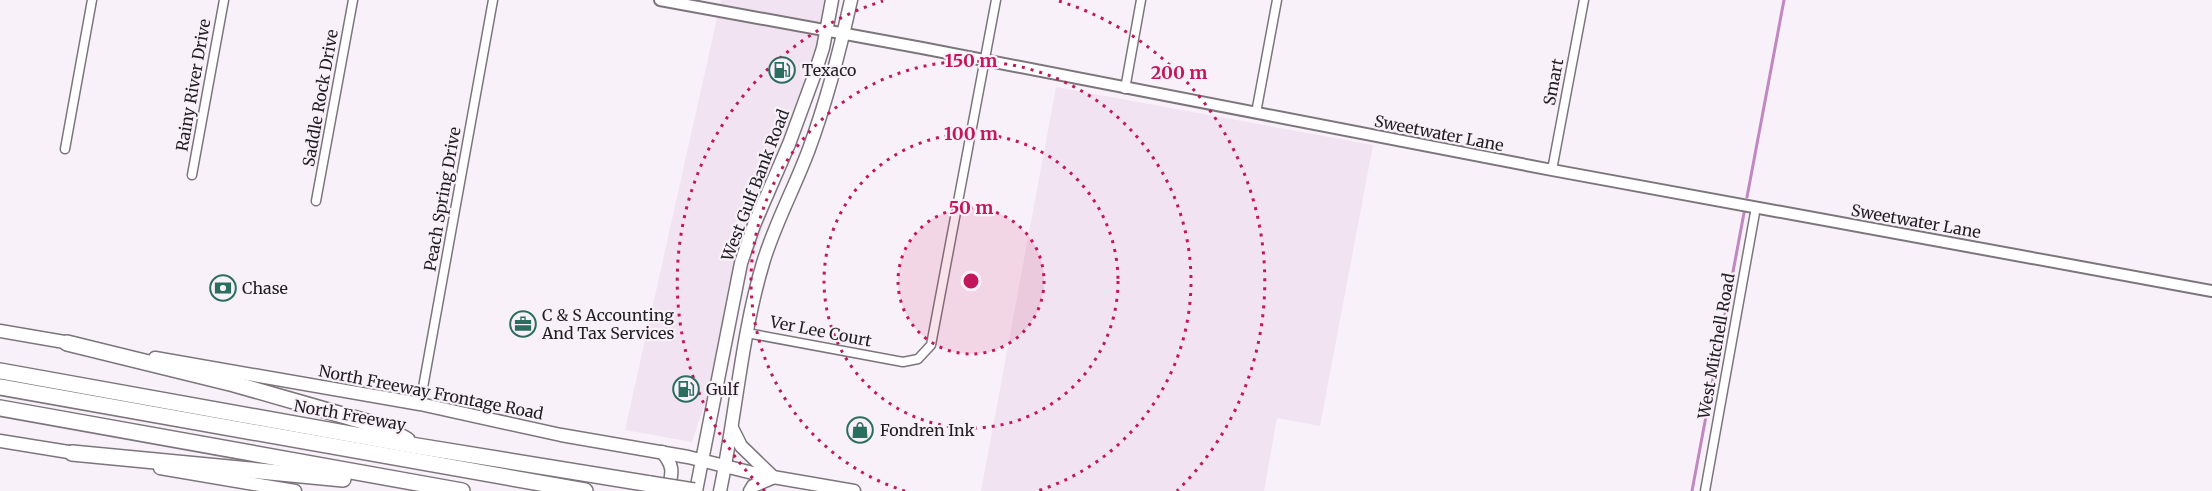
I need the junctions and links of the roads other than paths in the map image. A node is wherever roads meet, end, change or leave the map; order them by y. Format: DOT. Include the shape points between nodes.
graph roads {
  1 [pos="92,0"];
  2 [pos="224,0"];
  3 [pos="353,0"];
  4 [pos="493,0"];
  5 [pos="660,0"];
  6 [pos="832,0"];
  7 [pos="851,0"];
  8 [pos="996,0"];
  9 [pos="1141,0"];
  10 [pos="1277,0"];
  11 [pos="1584,0"];
  12 [pos="827,31"];
  13 [pos="844,35"];
  14 [pos="984,60"];
  15 [pos="1125,89"];
  16 [pos="1256,113"];
  17 [pos="65,149"];
  18 [pos="1552,170"];
  19 [pos="192,175"];
  20 [pos="316,201"];
  21 [pos="1756,207"];
  22 [pos="2212,291"];
  23 [pos="0,331"];
  24 [pos="747,333"];
  25 [pos="67,343"];
  26 [pos="0,371"];
  27 [pos="0,387"];
  28 [pos="420,404"];
  29 [pos="0,408"];
  30 [pos="712,412"];
  31 [pos="732,422"];
  32 [pos="0,441"];
  33 [pos="417,446"];
  34 [pos="662,452"];
  35 [pos="72,453"];
  36 [pos="702,460"];
  37 [pos="725,467"];
  38 [pos="773,477"];
  39 [pos="457,490"];
  40 [pos="295,491"];
  41 [pos="585,491"];
  42 [pos="668,491"];
  43 [pos="695,491"];
  44 [pos="720,491"];
  45 [pos="750,491"];
  46 [pos="854,491"];
  47 [pos="1705,491"];
  1 -- 17 [label="street"];
  2 -- 19 [label="street, Rainy River Drive"];
  3 -- 20 [label="street, Saddle Rock Drive"];
  4 -- 28 [label="street, Peach Spring Drive"];
  5 -- 12 [label="street, Sweetwater Lane"];
  6 -- 12 [label="main road, West Gulf Bank Road"];
  7 -- 13 [label="main road, West Gulf Bank Road"];
  8 -- 14 [label="street"];
  9 -- 15 [label="street"];
  10 -- 16 [label="street"];
  11 -- 18 [label="street, Smart"];
  12 -- 13 [label="street, Sweetwater Lane"];
  12 -- 30 [label="main road, West Gulf Bank Road" via="799,117 741,263"];
  13 -- 14 [label="street, Sweetwater Lane"];
  13 -- 24 [label="main road, West Gulf Bank Road" via="809,151 763,261"];
  14 -- 15 [label="street, Sweetwater Lane"];
  14 -- 24 [label="street, Ver Lee Court" via="931,345 918,359 903,362"];
  15 -- 16 [label="street, Sweetwater Lane"];
  16 -- 18 [label="street, Sweetwater Lane"];
  18 -- 21 [label="street, Sweetwater Lane"];
  21 -- 22 [label="street, Sweetwater Lane"];
  21 -- 47 [label="street, West Mitchell Road"];
  23 -- 25 [label="main road, North Freeway Frontage Road"];
  24 -- 31 [label="main road, West Gulf Bank Road"];
  25 -- 28 [label="main road, North Freeway Frontage Road"];
  25 -- 33 [label="highway" via="374,424"];
  26 -- 33 [label="highway, North Freeway"];
  27 -- 41 [label="highway, North Freeway"];
  28 -- 34 [label="main road, North Freeway Frontage Road"];
  29 -- 39 [label="highway"];
  30 -- 31 [label="main road"];
  30 -- 36 [label="main road, West Gulf Bank Road"];
  31 -- 37 [label="main road, West Gulf Bank Road"];
  31 -- 38 [label="main road" via="741,446"];
  32 -- 35 [label="main road"];
  33 -- 43 [label="highway, North Freeway, bridge"];
  34 -- 36 [label="main road, North Freeway Frontage Road"];
  34 -- 42 [label="main road" via="672,470"];
  35 -- 39 [label="highway"];
  35 -- 40 [label="main road"];
  36 -- 37 [label="main road, North Freeway Frontage Road"];
  36 -- 43 [label="main road, West Gulf Bank Road"];
  37 -- 38 [label="main road, North Freeway Frontage Road"];
  37 -- 44 [label="main road, West Gulf Bank Road"];
  38 -- 45 [label="main road"];
  38 -- 46 [label="main road, North Freeway Frontage Road"];
}
